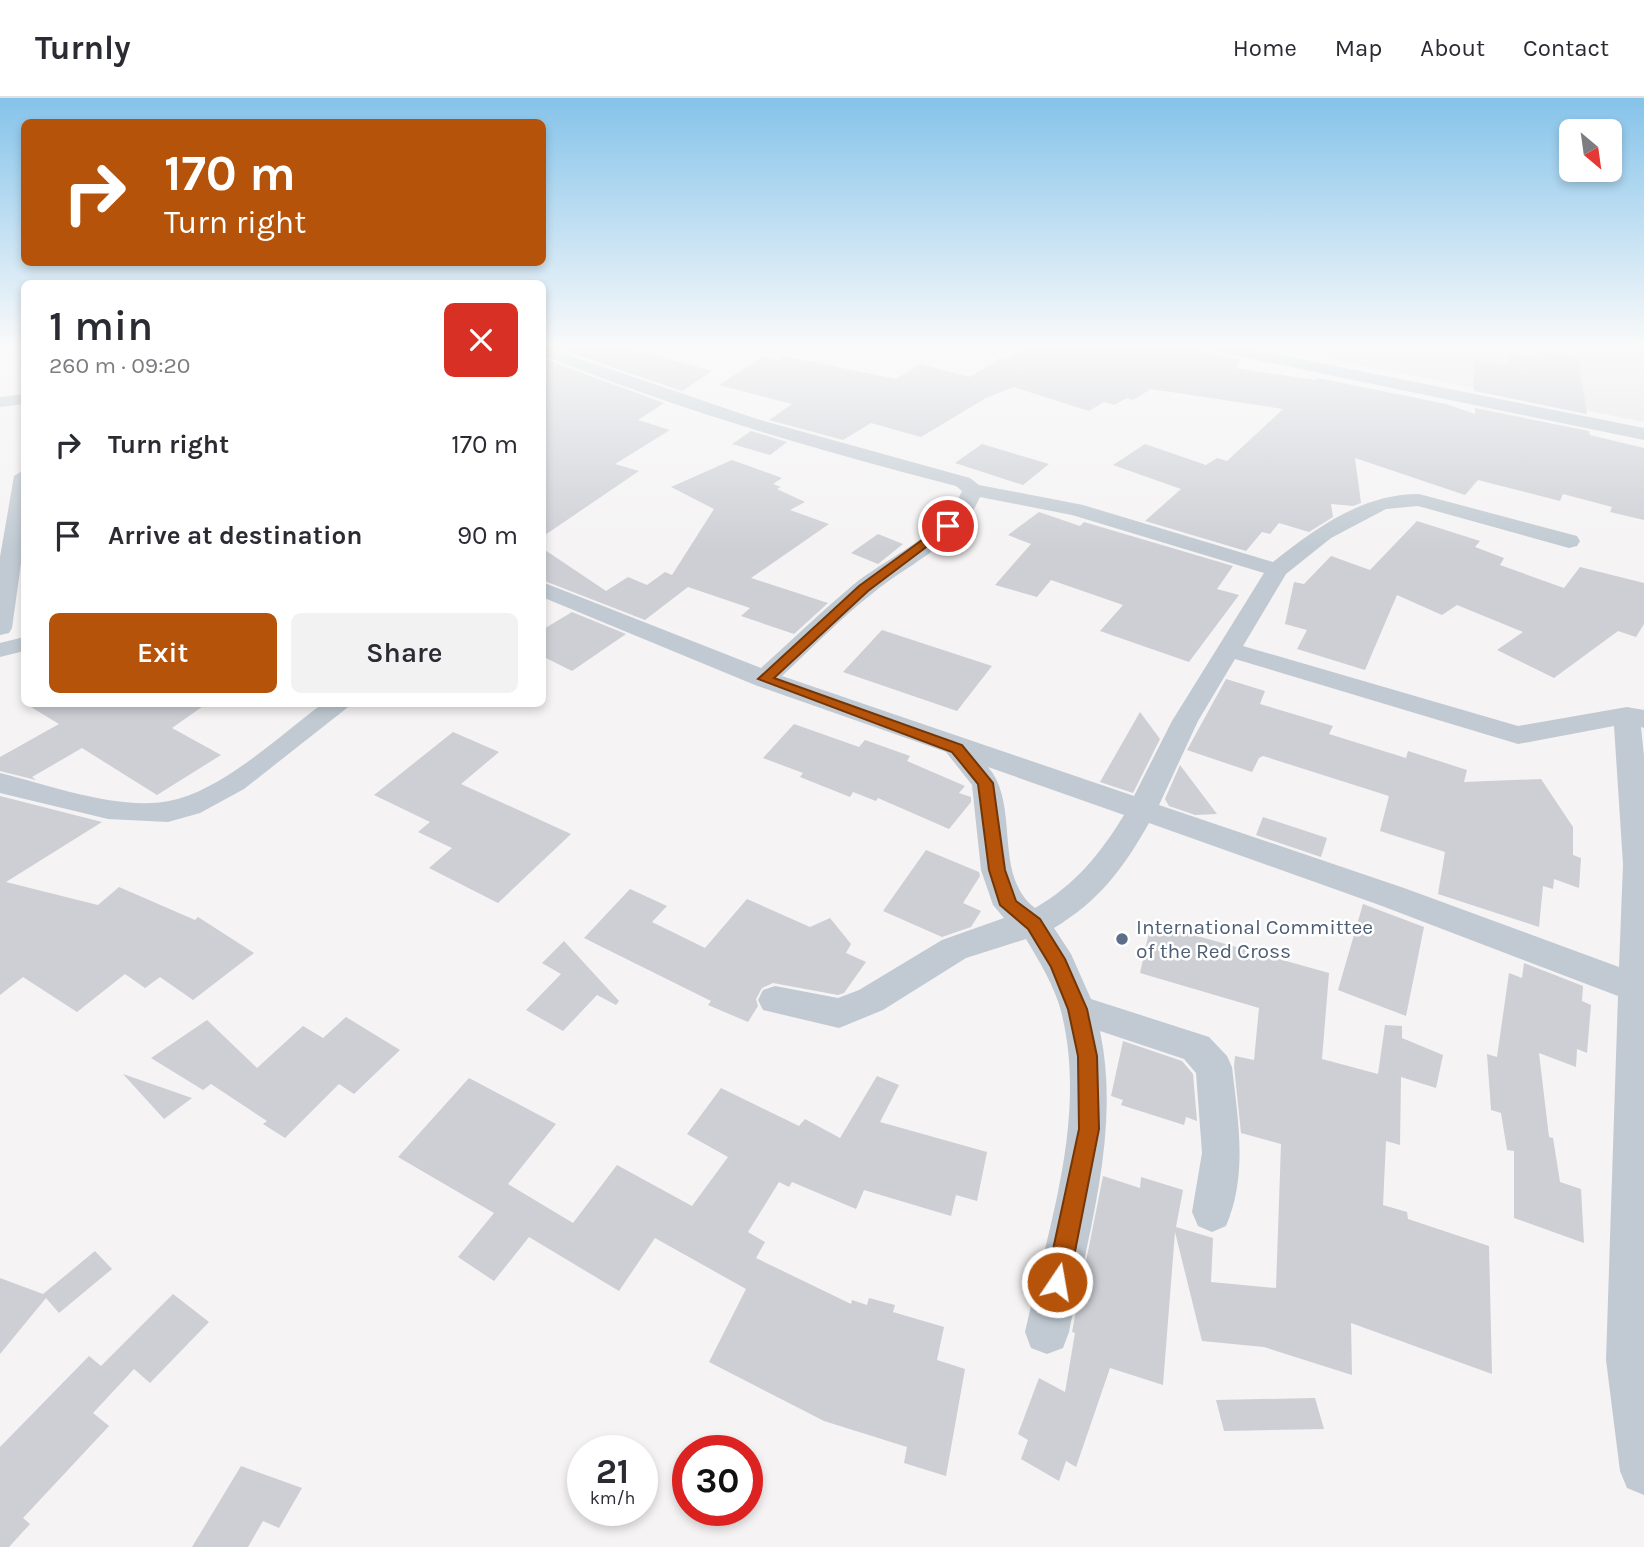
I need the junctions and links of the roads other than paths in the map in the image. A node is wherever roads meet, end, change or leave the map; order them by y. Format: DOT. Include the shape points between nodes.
graph roads {
  1 [pos="724,414"];
  2 [pos="1544,414"];
  3 [pos="1644,434"];
  4 [pos="973,490"];
  5 [pos="21,495"];
  6 [pos="1569,541"];
  7 [pos="1277,570"];
  8 [pos="546,591"];
  9 [pos="0,628"];
  10 [pos="21,645"];
  11 [pos="0,649"];
  12 [pos="1228,649"];
  13 [pos="764,679"];
  14 [pos="334,707"];
  15 [pos="1635,717"];
  16 [pos="957,748"];
  17 [pos="0,783"];
  18 [pos="1141,811"];
  19 [pos="1034,924"];
  20 [pos="1639,986"];
  21 [pos="775,1000"];
  22 [pos="1078,1009"];
  23 [pos="1212,1212"];
  24 [pos="1046,1332"];
  25 [pos="1644,1471"];
  1 -- 4 [label="street" via="815,444 963,482"];
  2 -- 3 [label="street"];
  4 -- 7 [label="street" via="1076,509"];
  4 -- 13 [label="street" via="948,526 864,588"];
  5 -- 9 [label="street"];
  6 -- 7 [label="street" via="1419,500 1396,500 1323,533"];
  7 -- 12 [label="street"];
  8 -- 13 [label="street"];
  10 -- 11 [label="street"];
  12 -- 15 [label="street" via="1518,736"];
  12 -- 18 [label="street" via="1185,720"];
  13 -- 16 [label="street"];
  14 -- 17 [label="street" via="214,796 167,812 130,812"];
  15 -- 20 [label="street"];
  16 -- 18 [label="street"];
  16 -- 19 [label="street" via="986,783 997,870 1009,905"];
  18 -- 19 [label="street" via="1115,856 1073,901"];
  18 -- 20 [label="street"];
  19 -- 21 [label="street" via="954,950 871,1000 839,1013"];
  19 -- 22 [label="street" via="1059,964"];
  20 -- 25 [label="street" via="1628,1360"];
  22 -- 23 [label="street" via="1196,1048 1214,1068 1222,1153"];
  22 -- 24 [label="street" via="1087,1056 1089,1129"];
}
